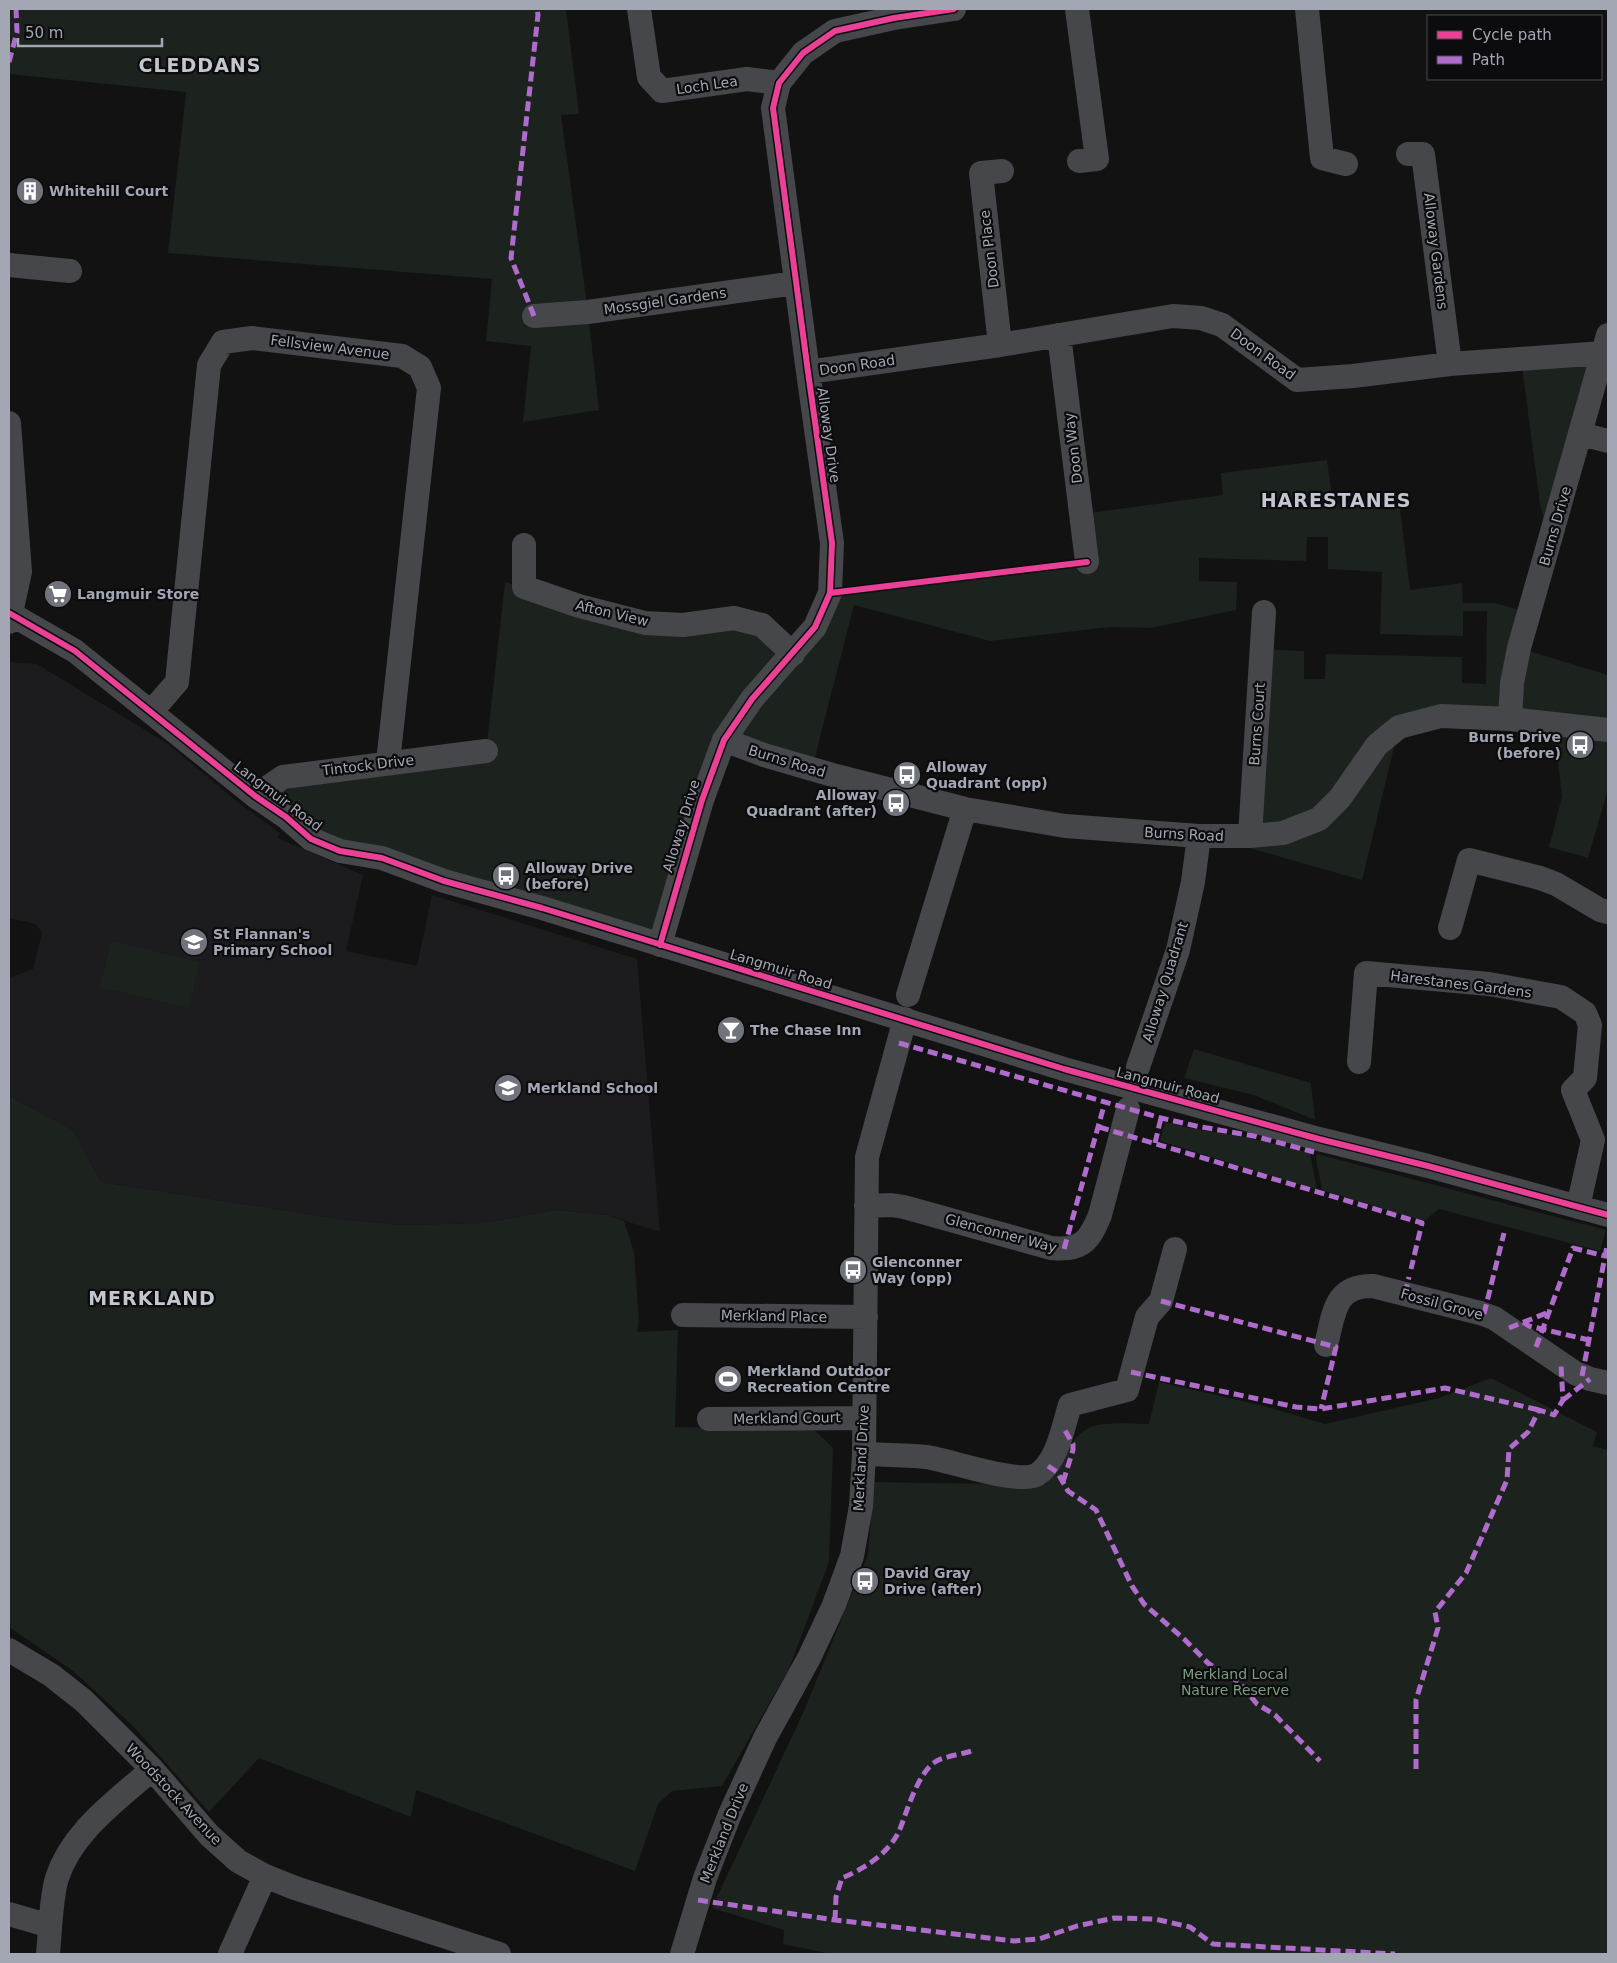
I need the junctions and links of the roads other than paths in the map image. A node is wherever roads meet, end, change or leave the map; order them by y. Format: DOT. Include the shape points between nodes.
graph roads {
  1 [pos="639,9"];
  2 [pos="954,9"];
  3 [pos="1077,9"];
  4 [pos="1306,9"];
  5 [pos="779,83"];
  6 [pos="1408,154"];
  7 [pos="1079,161"];
  8 [pos="1346,164"];
  9 [pos="1002,171"];
  10 [pos="9,265"];
  11 [pos="70,272"];
  12 [pos="796,283"];
  13 [pos="534,316"];
  14 [pos="1060,335"];
  15 [pos="1606,344"];
  16 [pos="1000,345"];
  17 [pos="1450,364"];
  18 [pos="808,372"];
  19 [pos="9,423"];
  20 [pos="1581,434"];
  21 [pos="1608,442"];
  22 [pos="524,545"];
  23 [pos="1087,562"];
  24 [pos="1264,612"];
  25 [pos="9,616"];
  26 [pos="793,654"];
  27 [pos="151,712"];
  28 [pos="1510,720"];
  29 [pos="1608,730"];
  30 [pos="724,740"];
  31 [pos="486,751"];
  32 [pos="388,762"];
  33 [pos="255,796"];
  34 [pos="965,809"];
  35 [pos="1199,836"];
  36 [pos="1250,836"];
  37 [pos="1608,912"];
  38 [pos="1450,928"];
  39 [pos="660,945"];
  40 [pos="908,995"];
  41 [pos="906,1019"];
  42 [pos="1359,1062"];
  43 [pos="1138,1067"];
  44 [pos="1128,1109"];
  45 [pos="866,1206"];
  46 [pos="1578,1207"];
  47 [pos="1608,1215"];
  48 [pos="1175,1249"];
  49 [pos="683,1315"];
  50 [pos="866,1317"];
  51 [pos="1326,1344"];
  52 [pos="1608,1383"];
  53 [pos="864,1418"];
  54 [pos="709,1419"];
  55 [pos="864,1454"];
  56 [pos="9,1650"];
  57 [pos="152,1769"];
  58 [pos="265,1876"];
  59 [pos="9,1914"];
  60 [pos="50,1926"];
  61 [pos="449,1946"];
  62 [pos="48,1954"];
  63 [pos="230,1954"];
  64 [pos="500,1954"];
  65 [pos="682,1954"];
  1 -- 5 [label="street, Loch Lea" via="649,77 662,90 747,79"];
  2 -- 5 [label="street, Alloway Drive" via="835,31 802,53"];
  3 -- 7 [label="street" via="1097,159"];
  4 -- 8 [label="street" via="1322,158"];
  5 -- 12 [label="street, Alloway Drive" via="773,108"];
  6 -- 17 [label="street, Alloway Gardens" via="1423,154"];
  9 -- 16 [label="street, Doon Place" via="981,173"];
  10 -- 11 [label="street"];
  12 -- 13 [label="street, Mossgiel Gardens" via="588,312"];
  12 -- 18 [label="street, Alloway Drive"];
  14 -- 16 [label="street, Doon Road"];
  14 -- 17 [label="street, Doon Road" via="1172,316 1201,318 1222,325 1297,380"];
  14 -- 23 [label="street, Doon Way"];
  15 -- 17 [label="street, Doon Road"];
  15 -- 20 [label="street, Burns Drive"];
  16 -- 18 [label="street, Doon Road"];
  18 -- 26 [label="street, Alloway Drive" via="832,543 830,593 815,627"];
  19 -- 25 [label="street" via="20,572"];
  20 -- 21 [label="street"];
  20 -- 28 [label="street, Burns Drive" via="1519,648 1512,682"];
  22 -- 26 [label="street, Afton View" via="524,587 579,606 645,622 683,625 734,618 762,625"];
  24 -- 36 [label="street, Burns Court"];
  25 -- 27 [label="street, Langmuir Road" via="75,651"];
  26 -- 30 [label="street, Alloway Drive" via="752,699"];
  27 -- 32 [label="street, Fellsview Avenue" via="177,682 209,365 223,342 252,338 402,356 420,368 429,388"];
  27 -- 33 [label="street, Langmuir Road"];
  28 -- 29 [label="street, Burns Road"];
  28 -- 36 [label="street, Burns Road" via="1441,716 1399,727 1377,744 1340,798 1319,819 1283,833"];
  30 -- 34 [label="street, Burns Road" via="783,761"];
  30 -- 39 [label="street, Alloway Drive" via="702,800"];
  31 -- 32 [label="street, Tintock Drive"];
  32 -- 33 [label="street, Tintock Drive" via="283,776"];
  33 -- 39 [label="street, Langmuir Road" via="311,838 340,851 382,858 444,881"];
  34 -- 35 [label="street, Burns Road" via="1065,826"];
  34 -- 40 [label="street"];
  35 -- 36 [label="street, Burns Road"];
  35 -- 43 [label="street, Alloway Quadrant" via="1178,950"];
  37 -- 38 [label="street" via="1556,884 1469,860"];
  39 -- 41 [label="street, Langmuir Road"];
  41 -- 45 [label="street, Merkland Drive" via="867,1157"];
  41 -- 46 [label="street, Langmuir Road" via="1072,1071"];
  42 -- 46 [label="street, Harestanes Gardens" via="1366,973 1489,984 1561,997 1574,1004 1585,1013 1590,1025 1586,1078 1573,1090 1594,1140"];
  44 -- 45 [label="street, Glenconner Way" via="1100,1215 1090,1238 1071,1249 1051,1248 904,1207"];
  45 -- 50 [label="street, Merkland Drive"];
  46 -- 47 [label="street, Langmuir Road"];
  48 -- 55 [label="street" via="1161,1301 1147,1317 1127,1390 1070,1405 1048,1466 1037,1475 1021,1478 926,1458"];
  49 -- 50 [label="street, Merkland Place"];
  50 -- 53 [label="street, Merkland Drive"];
  51 -- 52 [label="street, Fossil Grove" via="1342,1295 1351,1289 1373,1286 1494,1318 1575,1373"];
  53 -- 54 [label="street, Merkland Court"];
  53 -- 55 [label="street, Merkland Drive"];
  55 -- 65 [label="street, Merkland Drive" via="861,1506 852,1556 809,1658 743,1783 705,1878"];
  56 -- 57 [label="street, Woodstock Avenue" via="51,1675 84,1701"];
  57 -- 58 [label="street, Woodstock Avenue" via="208,1835 238,1861"];
  57 -- 60 [label="street" via="90,1824 65,1857 56,1879"];
  58 -- 61 [label="street, Woodstock Avenue"];
  58 -- 63 [label="street"];
  59 -- 60 [label="street"];
  60 -- 62 [label="street"];
  61 -- 64 [label="street, Woodstock Avenue"];
}
